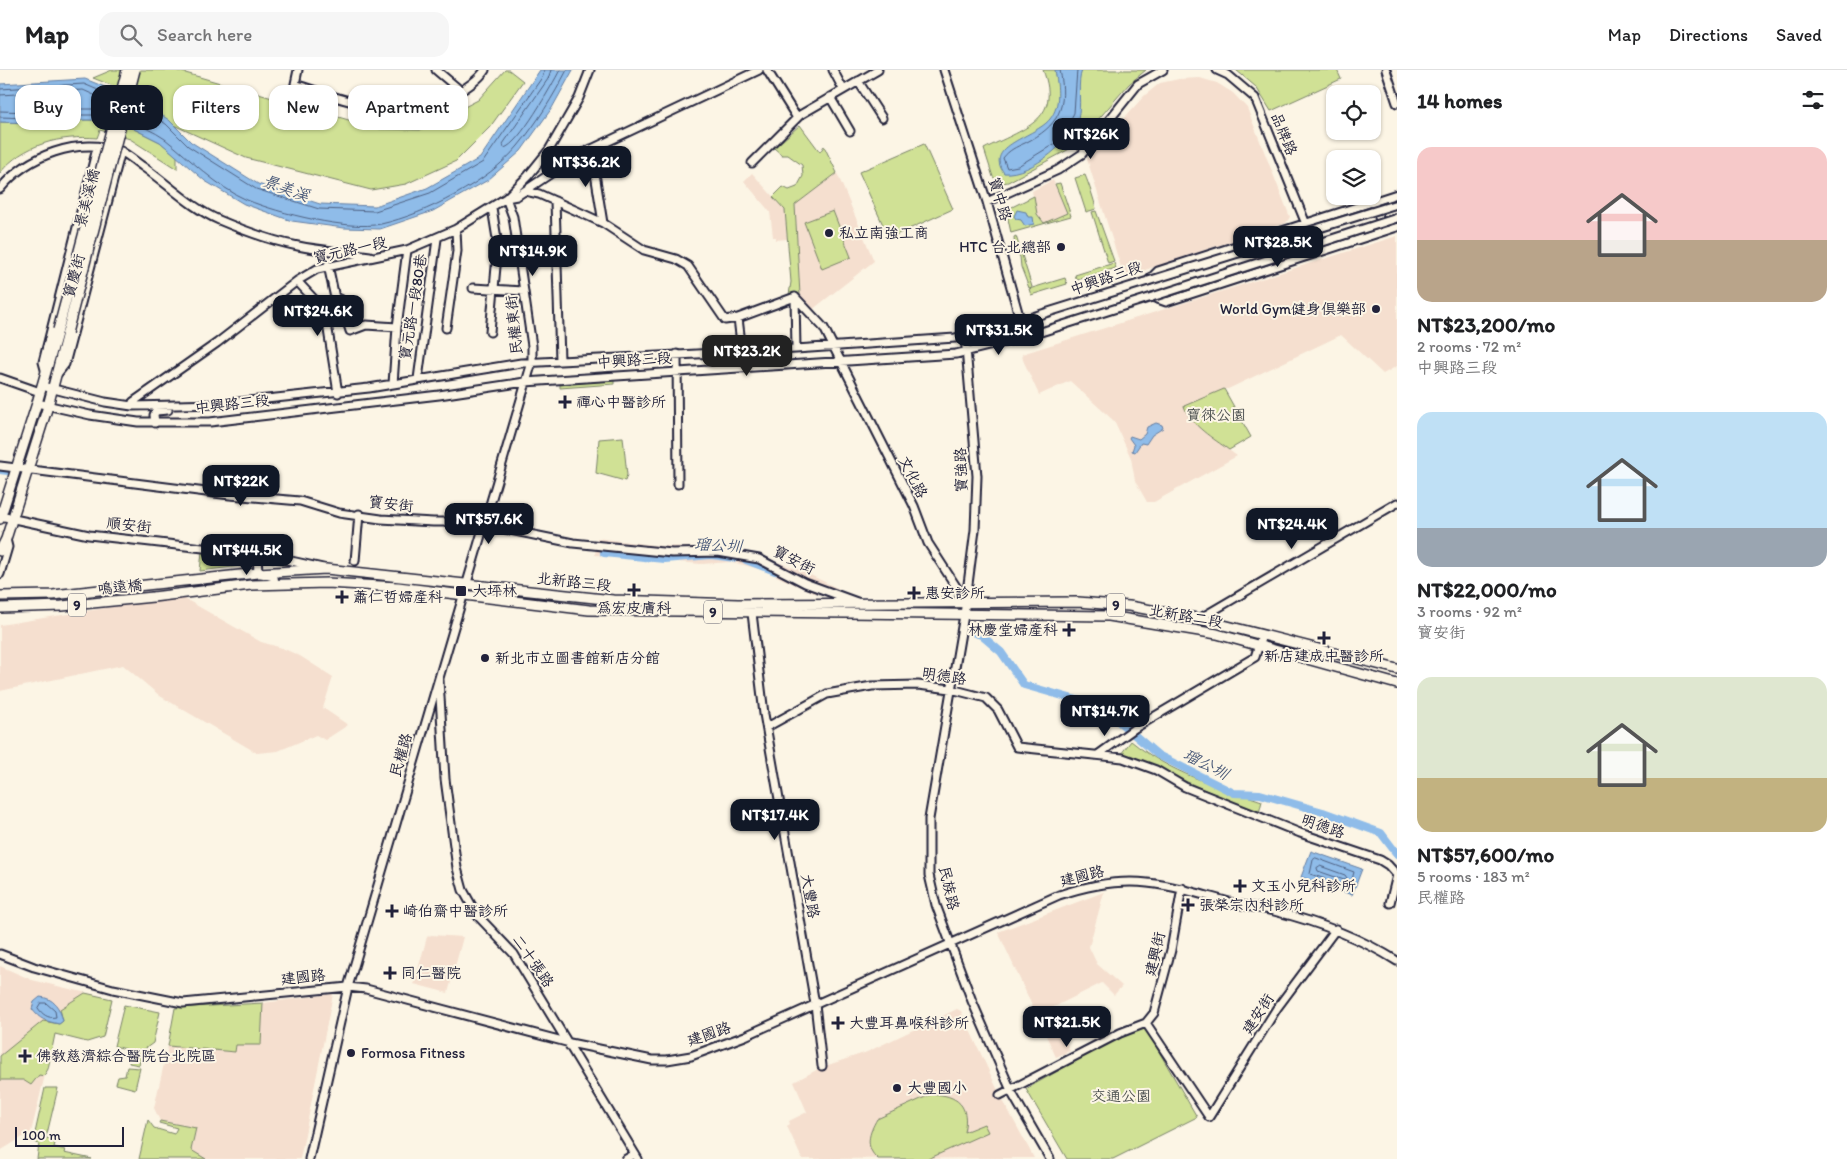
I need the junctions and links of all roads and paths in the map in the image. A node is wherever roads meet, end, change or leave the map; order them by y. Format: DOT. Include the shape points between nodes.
graph roads {
  1 [pos="127,70"];
  2 [pos="136,70"];
  3 [pos="298,70"];
  4 [pos="436,70"];
  5 [pos="485,70"];
  6 [pos="590,70"];
  7 [pos="759,70"];
  8 [pos="767,70"];
  9 [pos="833,70"];
  10 [pos="944,70"];
  11 [pos="1163,70"];
  12 [pos="1217,70"];
  13 [pos="1386,70"];
  14 [pos="876,71"];
  15 [pos="858,81"];
  16 [pos="454,85"];
  17 [pos="468,85"];
  18 [pos="843,89"];
  19 [pos="830,97"];
  20 [pos="348,101"];
  21 [pos="1397,103"];
  22 [pos="797,118"];
  23 [pos="882,118"];
  24 [pos="850,131"];
  25 [pos="97,148"];
  26 [pos="591,149"];
  27 [pos="121,151"];
  28 [pos="752,163"];
  29 [pos="0,188"];
  30 [pos="525,191"];
  31 [pos="1397,194"];
  32 [pos="506,198"];
  33 [pos="554,200"];
  34 [pos="1381,200"];
  35 [pos="987,202"];
  36 [pos="1397,204"];
  37 [pos="1365,205"];
  38 [pos="1375,205"];
  39 [pos="492,208"];
  40 [pos="1397,218"];
  41 [pos="603,223"];
  42 [pos="1306,224"];
  43 [pos="1397,227"];
  44 [pos="456,229"];
  45 [pos="1383,232"];
  46 [pos="437,239"];
  47 [pos="406,250"];
  48 [pos="377,257"];
  49 [pos="328,265"];
  50 [pos="297,281"];
  51 [pos="1148,281"];
  52 [pos="473,288"];
  53 [pos="494,290"];
  54 [pos="524,290"];
  55 [pos="794,297"];
  56 [pos="1152,297"];
  57 [pos="738,318"];
  58 [pos="1021,321"];
  59 [pos="397,327"];
  60 [pos="446,328"];
  61 [pos="62,331"];
  62 [pos="490,332"];
  63 [pos="965,337"];
  64 [pos="1025,338"];
  65 [pos="834,346"];
  66 [pos="796,349"];
  67 [pos="742,352"];
  68 [pos="966,352"];
  69 [pos="677,354"];
  70 [pos="560,360"];
  71 [pos="841,360"];
  72 [pos="532,362"];
  73 [pos="677,371"];
  74 [pos="46,374"];
  75 [pos="56,375"];
  76 [pos="0,378"];
  77 [pos="418,379"];
  78 [pos="526,382"];
  79 [pos="393,384"];
  80 [pos="41,389"];
  81 [pos="52,390"];
  82 [pos="338,392"];
  83 [pos="37,403"];
  84 [pos="206,405"];
  85 [pos="48,406"];
  86 [pos="132,406"];
  87 [pos="155,423"];
  88 [pos="0,466"];
  89 [pos="17,468"];
  90 [pos="28,469"];
  91 [pos="678,484"];
  92 [pos="1397,502"];
  93 [pos="359,514"];
  94 [pos="0,517"];
  95 [pos="12,519"];
  96 [pos="484,524"];
  97 [pos="6,539"];
  98 [pos="0,551"];
  99 [pos="257,554"];
  100 [pos="355,561"];
  101 [pos="326,569"];
  102 [pos="258,573"];
  103 [pos="0,574"];
  104 [pos="275,584"];
  105 [pos="151,585"];
  106 [pos="466,585"];
  107 [pos="463,594"];
  108 [pos="0,596"];
  109 [pos="153,597"];
  110 [pos="860,603"];
  111 [pos="966,603"];
  112 [pos="0,608"];
  113 [pos="752,613"];
  114 [pos="964,614"];
  115 [pos="1199,619"];
  116 [pos="1262,635"];
  117 [pos="1259,645"];
  118 [pos="1397,669"];
  119 [pos="439,677"];
  120 [pos="1397,684"];
  121 [pos="951,689"];
  122 [pos="767,727"];
  123 [pos="1099,754"];
  124 [pos="1182,888"];
  125 [pos="1390,903"];
  126 [pos="1336,929"];
  127 [pos="950,943"];
  128 [pos="0,954"];
  129 [pos="1397,961"];
  130 [pos="348,987"];
  131 [pos="815,1004"];
  132 [pos="1146,1023"];
  133 [pos="570,1043"];
  134 [pos="822,1066"];
  135 [pos="1011,1088"];
  136 [pos="1000,1095"];
  137 [pos="637,1157"];
  138 [pos="309,1159"];
  139 [pos="626,1159"];
  140 [pos="1050,1159"];
  1 -- 61 [label="main road, 景美溪橋, bridge"];
  2 -- 61 [label="main road, 景美溪橋, bridge"];
  3 -- 20 [label="street" via="295,84"];
  4 -- 16 [label="street"];
  5 -- 17 [label="street"];
  6 -- 32 [label="street" via="579,98 549,150"];
  7 -- 26 [label="street, 寶元路一段"];
  8 -- 22 [label="street"];
  9 -- 18 [label="street"];
  10 -- 35 [label="street, 寶中路"];
  11 -- 35 [label="street" via="1138,84 1082,154 1058,170"];
  12 -- 42 [label="street, 品牌路" via="1255,98"];
  13 -- 21 [label="street"];
  14 -- 15 [label="street"];
  15 -- 18 [label="street"];
  15 -- 23 [label="street"];
  18 -- 19 [label="street"];
  19 -- 22 [label="street"];
  19 -- 24 [label="street"];
  22 -- 28 [label="street"];
  25 -- 27 [label="street"];
  25 -- 29 [label="street" via="75,148 46,154 18,170"];
  25 -- 74 [label="street, 寶慶街" via="43,362"];
  26 -- 30 [label="street, 寶元路一段"];
  26 -- 41 [label="street"];
  27 -- 48 [label="street" via="217,219 300,247"];
  27 -- 75 [label="street, 寶慶街" via="65,364"];
  30 -- 32 [label="street, 寶元路一段"];
  30 -- 33 [label="street"];
  31 -- 34 [label="street, 中興路三段"];
  32 -- 39 [label="street, 寶元路一段"];
  32 -- 54 [label="street, 民權東街" via="513,217"];
  33 -- 41 [label="street"];
  33 -- 70 [label="street"];
  35 -- 58 [label="street, 寶中路"];
  36 -- 51 [label="street, bridge"];
  37 -- 42 [label="street, 中興路三段"];
  38 -- 45 [label="street"];
  39 -- 44 [label="street, 寶元路一段"];
  39 -- 53 [label="street" via="498,245"];
  40 -- 56 [label="street, bridge"];
  41 -- 57 [label="street" via="644,250 688,266 725,320"];
  42 -- 51 [label="street, 中興路三段" via="1158,272"];
  43 -- 45 [label="street, 中興路三段"];
  44 -- 46 [label="street, 寶元路一段"];
  44 -- 60 [label="street" via="457,251"];
  45 -- 56 [label="street, 中興路三段" via="1166,302"];
  46 -- 47 [label="street, 寶元路一段"];
  46 -- 77 [label="street, 寶元路一段80巷"];
  47 -- 48 [label="street, 寶元路一段"];
  47 -- 59 [label="street"];
  48 -- 49 [label="street, 寶元路一段"];
  49 -- 50 [label="street, 寶元路一段"];
  49 -- 59 [label="street" via="335,298 340,299 350,331 366,325"];
  50 -- 82 [label="street" via="325,311"];
  50 -- 86 [label="street, 寶元路一段" via="133,402"];
  51 -- 58 [label="street, 中興路三段"];
  52 -- 53 [label="street"];
  53 -- 54 [label="street"];
  53 -- 62 [label="street"];
  54 -- 72 [label="street, 民權東街"];
  55 -- 57 [label="street"];
  55 -- 65 [label="street, 文化路" via="824,328"];
  55 -- 66 [label="street"];
  56 -- 64 [label="street, 中興路三段"];
  57 -- 67 [label="street"];
  58 -- 63 [label="street, 中興路三段"];
  58 -- 64 [label="street, 寶中路"];
  59 -- 79 [label="street"];
  61 -- 74 [label="main road, 寶慶街"];
  61 -- 75 [label="main road, 寶慶街"];
  63 -- 65 [label="street, 中興路三段"];
  63 -- 68 [label="street, 寶強路"];
  64 -- 68 [label="street, 中興路三段"];
  65 -- 66 [label="street, 中興路三段"];
  65 -- 71 [label="street, 文化路"];
  66 -- 67 [label="street, 中興路三段"];
  67 -- 69 [label="street, 中興路三段"];
  68 -- 71 [label="street, 中興路三段"];
  68 -- 111 [label="street, 寶強路" via="977,476 975,530"];
  69 -- 70 [label="street, 中興路三段"];
  69 -- 73 [label="street"];
  70 -- 72 [label="street, 中興路三段"];
  71 -- 73 [label="street, 中興路三段"];
  71 -- 111 [label="street, 文化路" via="914,506 926,539"];
  72 -- 77 [label="street, 中興路三段"];
  72 -- 78 [label="street, 民權路"];
  73 -- 78 [label="street, 中興路三段"];
  73 -- 91 [label="street"];
  74 -- 80 [label="main road, 寶慶街"];
  75 -- 81 [label="main road, 寶慶街"];
  76 -- 80 [label="street, 中興路三段"];
  77 -- 79 [label="street, 中興路三段"];
  78 -- 87 [label="street, 中興路三段" via="217,421"];
  78 -- 96 [label="street, 民權路"];
  79 -- 82 [label="street, 中興路三段"];
  80 -- 81 [label="street, 中興路三段"];
  80 -- 83 [label="main road, 寶慶街"];
  81 -- 85 [label="main road, 寶慶街"];
  81 -- 86 [label="street, 中興路三段"];
  82 -- 84 [label="street, 中興路三段"];
  83 -- 85 [label="street, 中興路三段"];
  83 -- 89 [label="main road, 寶慶街"];
  84 -- 86 [label="street, 中興路三段"];
  84 -- 87 [label="street" via="199,410 156,411"];
  85 -- 87 [label="street, 中興路三段" via="112,419"];
  85 -- 90 [label="main road, 寶慶街"];
  88 -- 89 [label="street, 寶安街"];
  89 -- 90 [label="street, 寶安街"];
  89 -- 94 [label="main road, 寶慶街"];
  90 -- 93 [label="street, 寶安街" via="300,501"];
  90 -- 95 [label="main road, 寶慶街"];
  92 -- 115 [label="street"];
  93 -- 96 [label="street, 寶安街" via="381,519"];
  93 -- 100 [label="street"];
  94 -- 95 [label="street, 順安街"];
  95 -- 97 [label="main road, 寶慶街"];
  95 -- 99 [label="street, 順安街" via="90,535"];
  96 -- 106 [label="street, 民權路"];
  96 -- 110 [label="street, 寶安街" via="573,543 672,553 718,552 759,559 805,583"];
  97 -- 98 [label="main road, 寶慶街"];
  97 -- 103 [label="street" via="8,547"];
  99 -- 101 [label="street, 順安街"];
  99 -- 102 [label="street"];
  101 -- 102 [label="main road, 北新路三段 / 9"];
  101 -- 106 [label="main road, 北新路三段 / 9"];
  102 -- 104 [label="street" via="274,577"];
  102 -- 105 [label="main road, 北新路三段 / 9"];
  104 -- 107 [label="main road, 北新路三段 / 9" via="370,585"];
  104 -- 109 [label="main road, 北新路三段 / 9"];
  105 -- 108 [label="main road, 鳴遠橋 / 9"];
  106 -- 107 [label="street, 民權路"];
  106 -- 110 [label="main road, 北新路三段 / 9" via="613,600"];
  107 -- 113 [label="main road, 北新路三段 / 9" via="589,610"];
  107 -- 119 [label="street, 民權路"];
  109 -- 112 [label="main road, 鳴遠橋 / 9, bridge"];
  110 -- 111 [label="main road, 北新路三段 / 9"];
  111 -- 114 [label="street, 民族路"];
  111 -- 115 [label="main road, 北新路二段 / 9" via="1086,603 1129,606"];
  113 -- 114 [label="main road, 北新路三段 / 9"];
  113 -- 122 [label="street, 大豐路"];
  114 -- 117 [label="main road, 北新路二段 / 9" via="1109,616 1218,634"];
  114 -- 121 [label="street, 民族路"];
  115 -- 116 [label="main road, 北新路二段 / 9"];
  116 -- 117 [label="street"];
  116 -- 118 [label="main road, 北新路二段 / 9"];
  117 -- 120 [label="main road, 北新路二段 / 9"];
  117 -- 123 [label="street" via="1255,657 1135,728"];
  119 -- 130 [label="street, 民權路"];
  119 -- 133 [label="street, 二十張路" via="445,779 462,890 477,915 514,954"];
  121 -- 122 [label="street, 明德路" via="918,685 872,686 827,694"];
  121 -- 123 [label="street, 明德路" via="986,698 998,710 1017,747"];
  121 -- 127 [label="street, 民族路" via="928,838 929,875"];
  122 -- 131 [label="street, 大豐路"];
  123 -- 125 [label="street, 明德路" via="1156,770 1185,787 1388,864 1397,875"];
  124 -- 126 [label="street, 建國路"];
  124 -- 127 [label="street, 建國路" via="1132,881 1083,887"];
  124 -- 132 [label="street, 建興街" via="1171,950 1154,1013"];
  126 -- 129 [label="street, 建國路" via="1376,947"];
  126 -- 132 [label="street, 建安街" via="1277,1008 1209,1117"];
  127 -- 131 [label="street, 建國路"];
  127 -- 135 [label="street, 民族路"];
  128 -- 130 [label="street, 建國路" via="113,989 182,1003"];
  130 -- 133 [label="street, 建國路" via="448,1009"];
  130 -- 138 [label="street, 民權路"];
  131 -- 133 [label="street, 建國路" via="745,1036 675,1059 652,1060"];
  131 -- 134 [label="street, 大豐路"];
  132 -- 135 [label="street"];
  133 -- 137 [label="street, 二十張路"];
  135 -- 136 [label="street"];
  135 -- 140 [label="street, 民族路"];
  137 -- 139 [label="street"];
}
